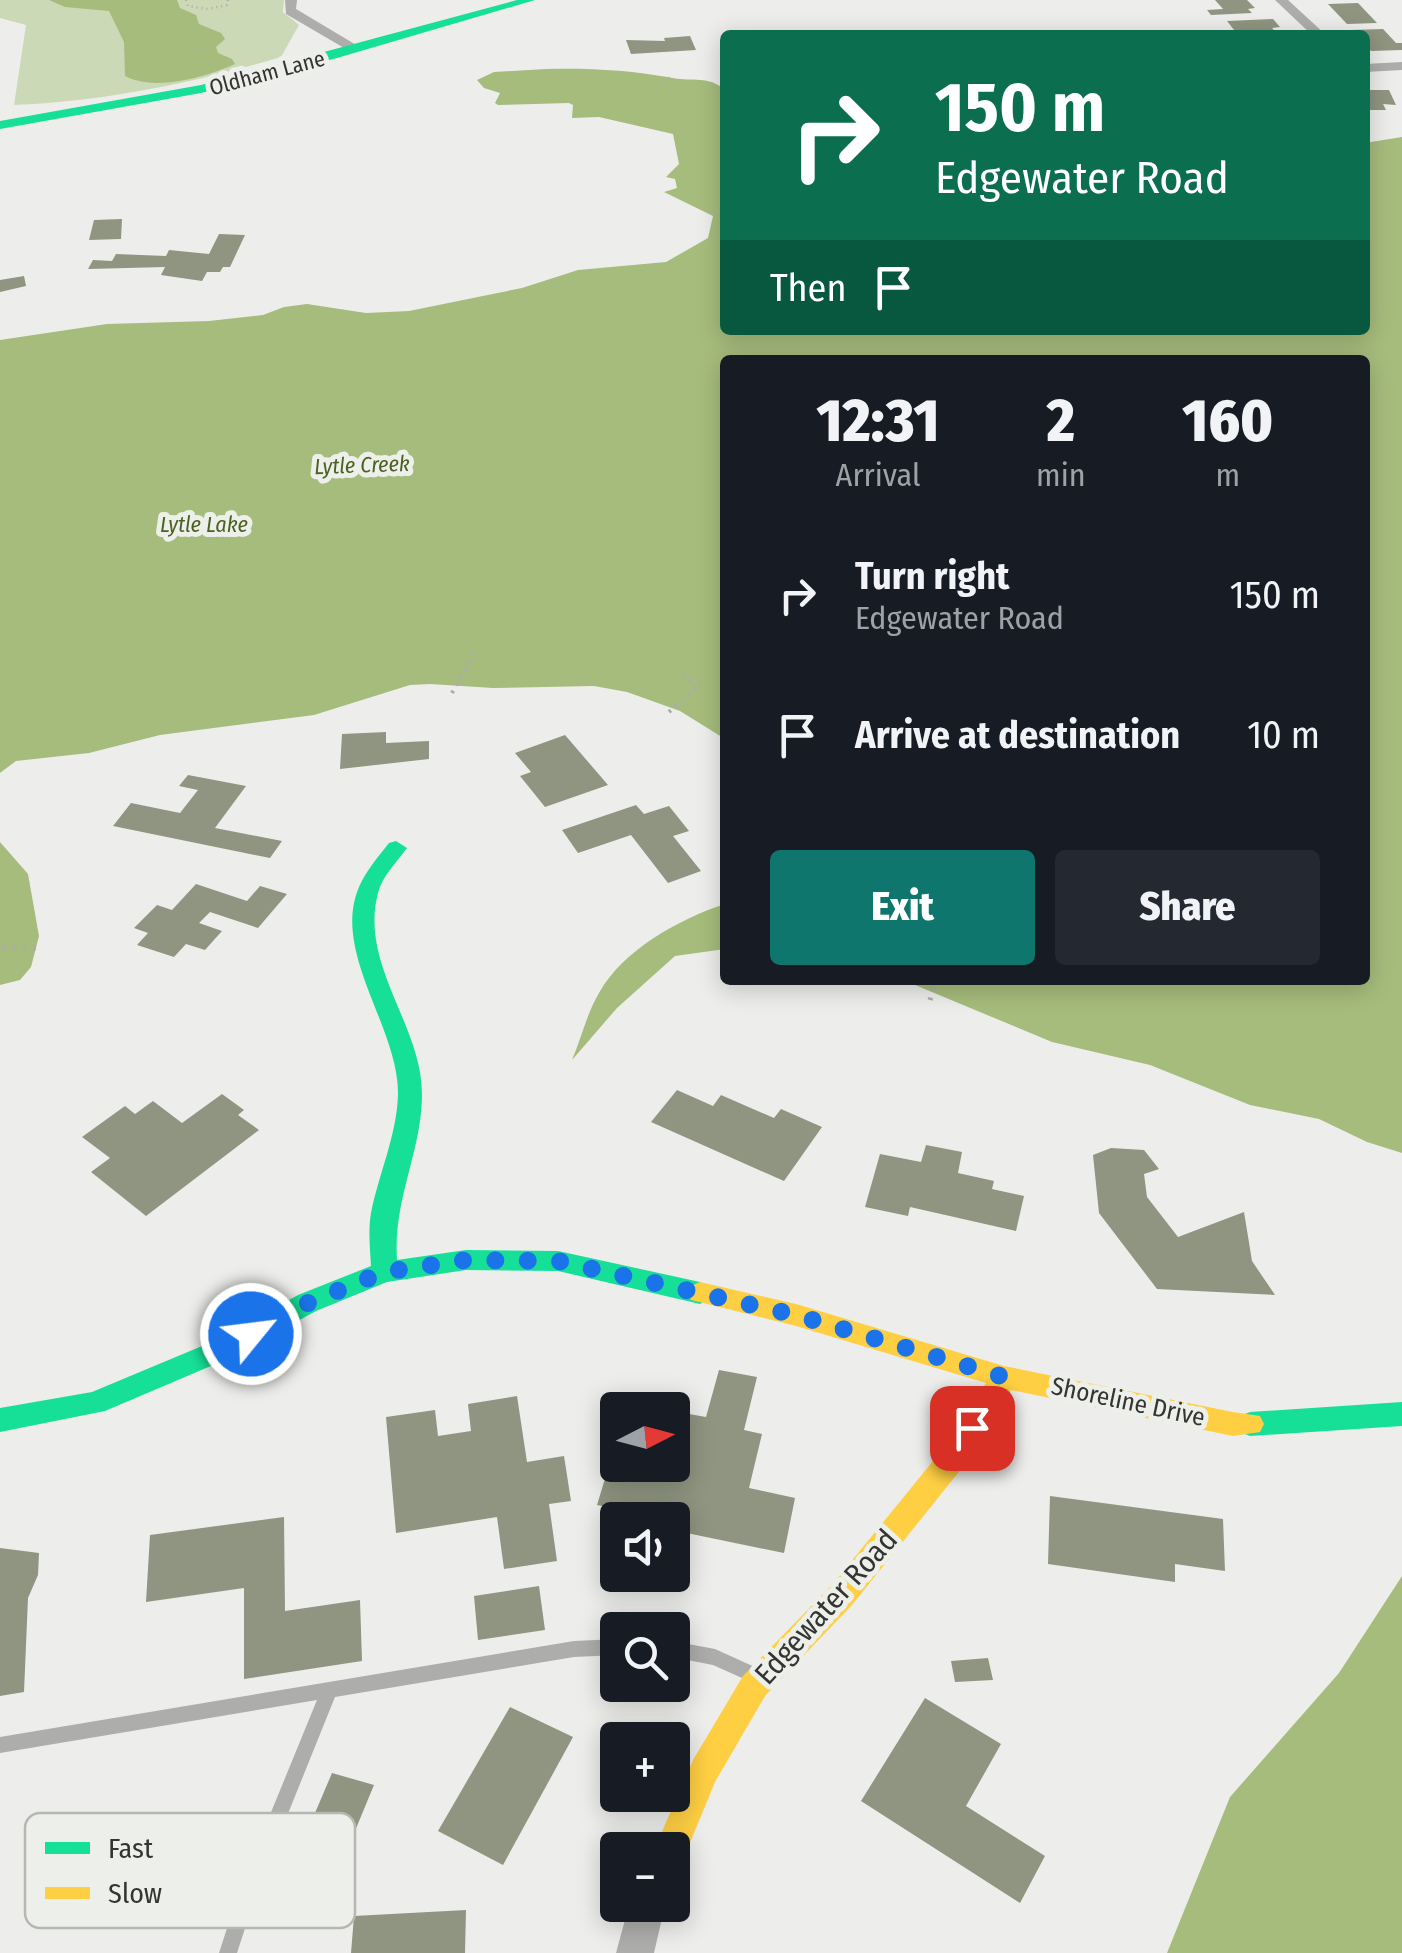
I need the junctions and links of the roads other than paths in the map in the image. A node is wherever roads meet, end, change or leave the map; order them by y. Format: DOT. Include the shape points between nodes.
graph roads {
  1 [pos="291,0"];
  2 [pos="529,0"];
  3 [pos="1281,0"];
  4 [pos="1314,30"];
  5 [pos="356,49"];
  6 [pos="1402,66"];
  7 [pos="1370,68"];
  8 [pos="0,125"];
  9 [pos="396,848"];
  10 [pos="384,1272"];
  11 [pos="1004,1377"];
  12 [pos="1402,1414"];
  13 [pos="0,1420"];
  14 [pos="600,1647"];
  15 [pos="690,1652"];
  16 [pos="762,1678"];
  17 [pos="330,1689"];
  18 [pos="0,1745"];
  19 [pos="280,1813"];
  20 [pos="678,1832"];
  21 [pos="643,1922"];
  22 [pos="236,1928"];
  23 [pos="228,1953"];
  24 [pos="635,1953"];
  1 -- 5 [label="street" via="290,12"];
  2 -- 5 [label="street, Oldham Lane"];
  3 -- 4 [label="street"];
  5 -- 8 [label="street, Oldham Lane" via="104,112"];
  6 -- 7 [label="street"];
  9 -- 10 [label="street" via="367,893 366,908 374,975 410,1088 383,1219"];
  10 -- 11 [label="street, Shoreline Drive" via="466,1260 558,1261 796,1315"];
  10 -- 13 [label="street, Shoreline Drive" via="95,1403"];
  11 -- 12 [label="street, Shoreline Drive" via="1233,1424"];
  11 -- 16 [label="street, Edgewater Road" via="944,1468 842,1595"];
  14 -- 17 [label="lane"];
  15 -- 16 [label="lane"];
  16 -- 20 [label="street, Edgewater Road" via="704,1771"];
  17 -- 18 [label="lane"];
  17 -- 19 [label="lane"];
  21 -- 24 [label="street"];
  22 -- 23 [label="lane"];
}
